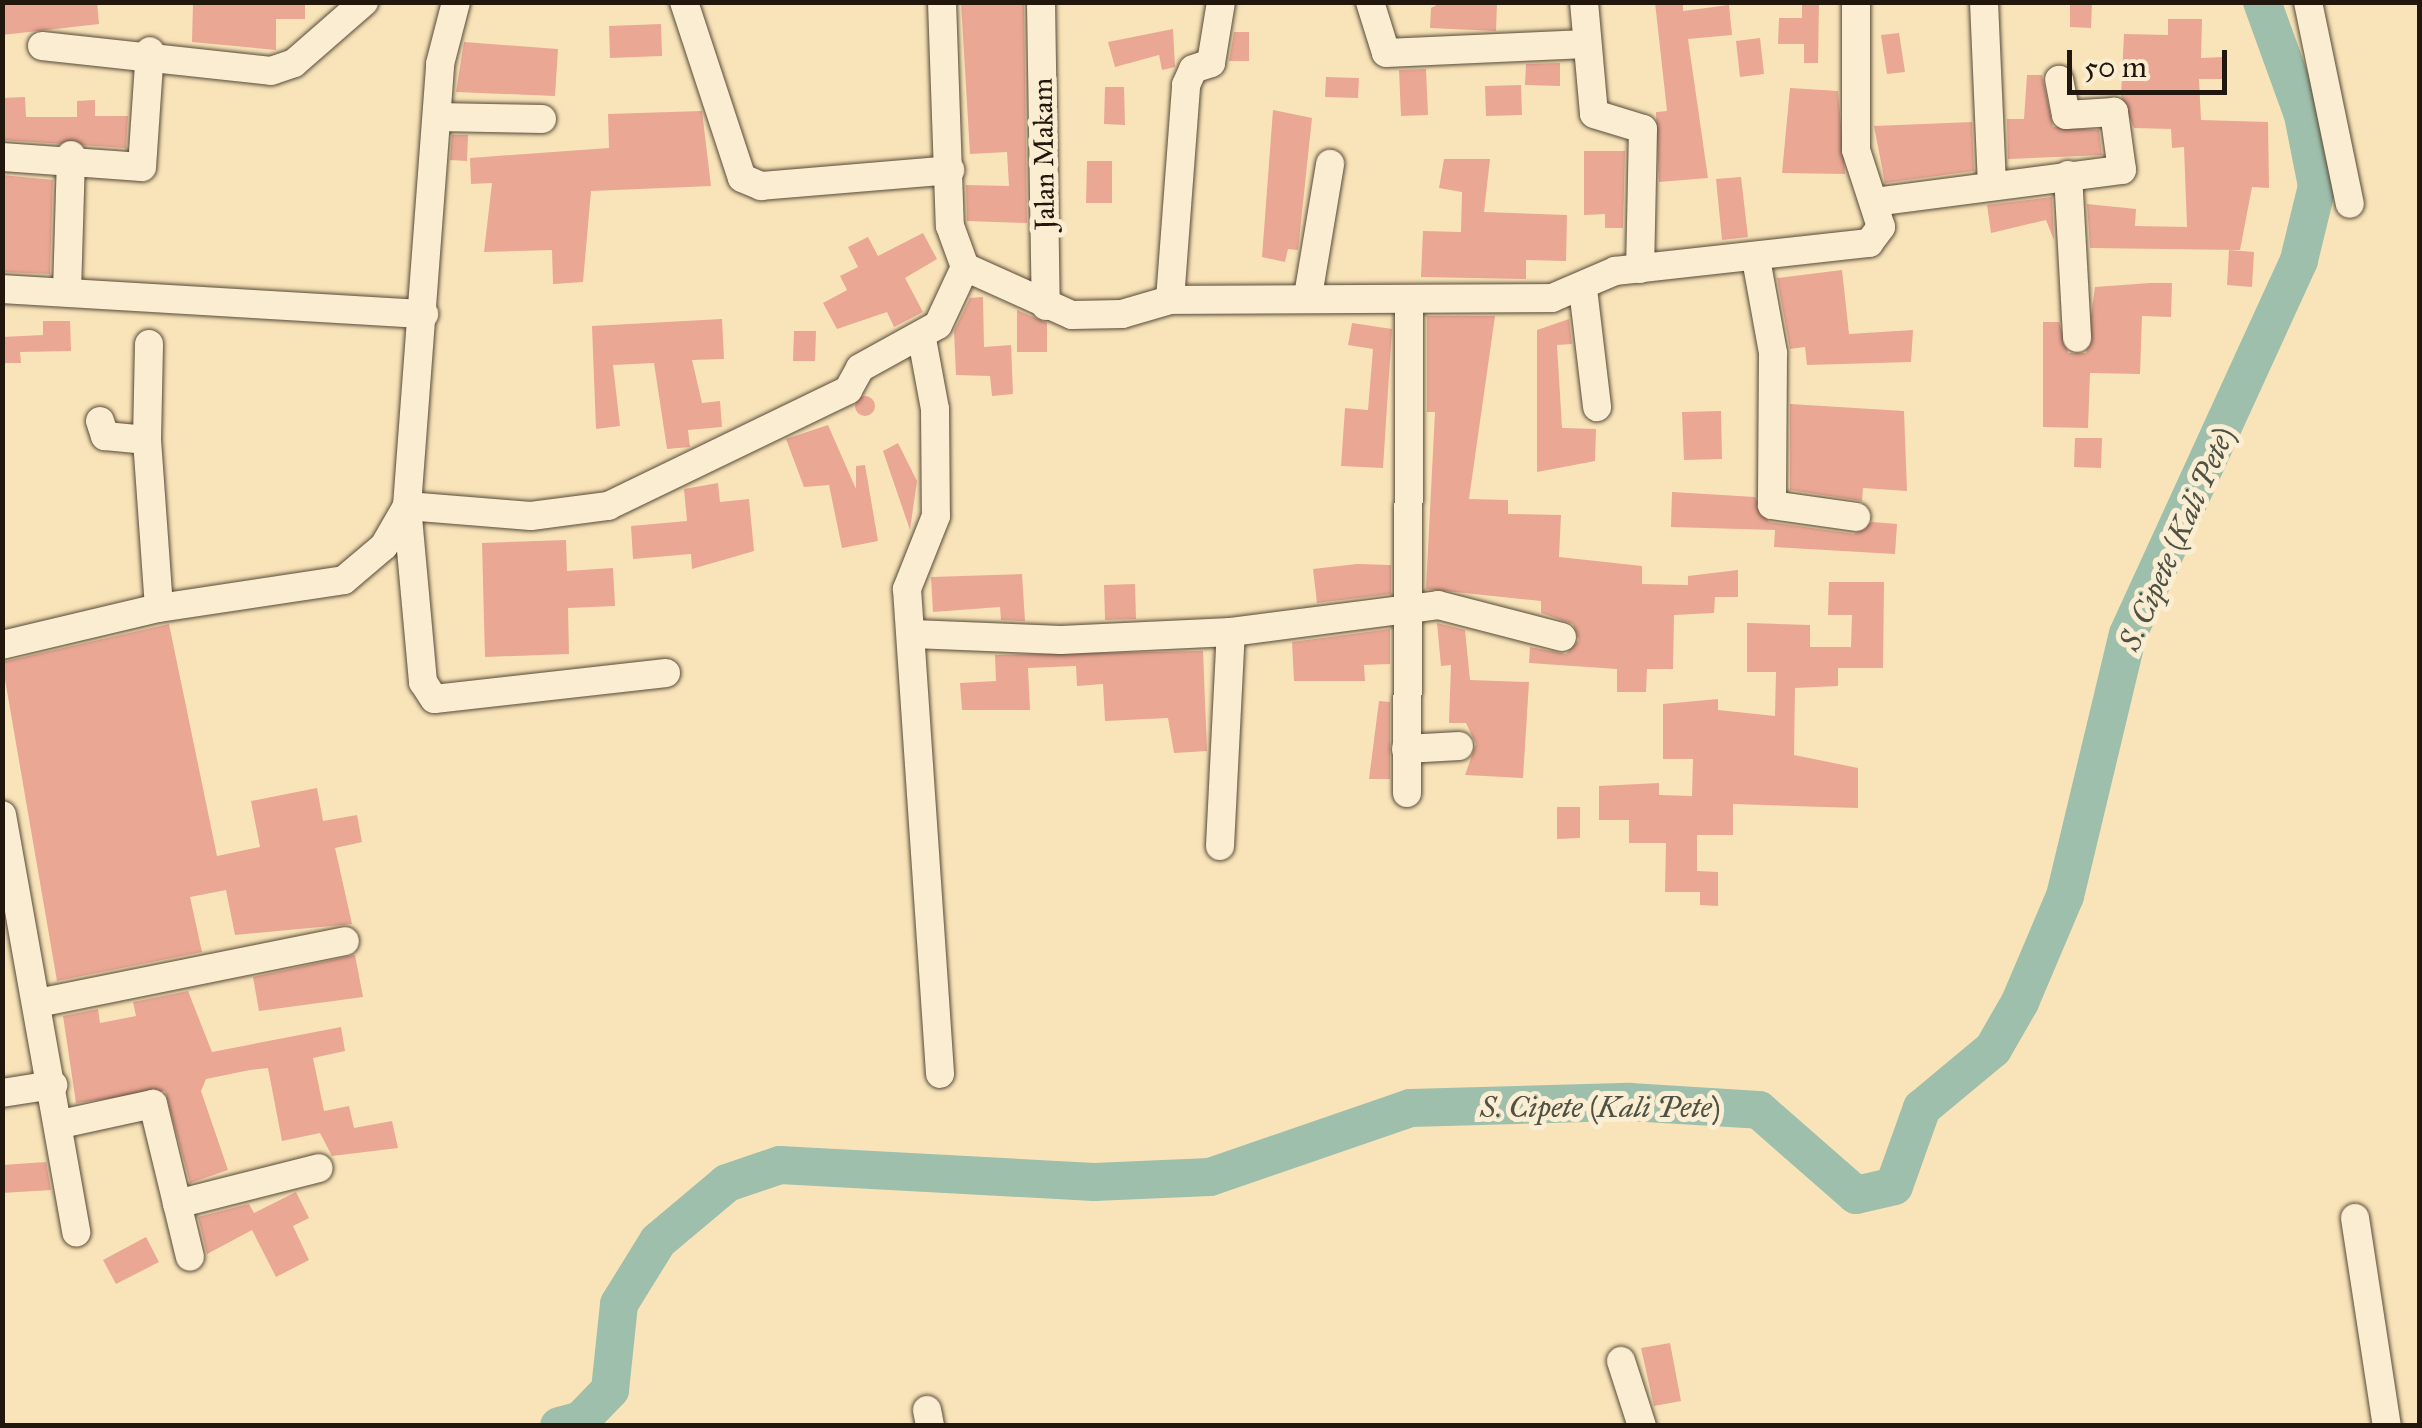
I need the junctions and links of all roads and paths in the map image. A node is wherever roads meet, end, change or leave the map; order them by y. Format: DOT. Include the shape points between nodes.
graph roads {
  1 [pos="364,2"];
  2 [pos="456,2"];
  3 [pos="684,2"];
  4 [pos="942,2"];
  5 [pos="1042,2"];
  6 [pos="1221,2"];
  7 [pos="1370,2"];
  8 [pos="1584,2"];
  9 [pos="1856,2"];
  10 [pos="1984,2"];
  11 [pos="2308,2"];
  12 [pos="1586,44"];
  13 [pos="42,46"];
  14 [pos="150,52"];
  15 [pos="2059,80"];
  16 [pos="437,117"];
  17 [pos="542,118"];
  18 [pos="72,155"];
  19 [pos="2,158"];
  20 [pos="1330,164"];
  21 [pos="950,170"];
  22 [pos="2068,175"];
  23 [pos="1992,186"];
  24 [pos="1874,202"];
  25 [pos="2350,204"];
  26 [pos="1756,259"];
  27 [pos="966,267"];
  28 [pos="1640,270"];
  29 [pos="2,289"];
  30 [pos="1583,289"];
  31 [pos="66,292"];
  32 [pos="1308,296"];
  33 [pos="1170,300"];
  34 [pos="1410,300"];
  35 [pos="1046,306"];
  36 [pos="424,314"];
  37 [pos="922,338"];
  38 [pos="2077,338"];
  39 [pos="149,344"];
  40 [pos="1597,407"];
  41 [pos="100,422"];
  42 [pos="147,440"];
  43 [pos="407,506"];
  44 [pos="1856,517"];
  45 [pos="160,608"];
  46 [pos="1407,615"];
  47 [pos="1231,632"];
  48 [pos="914,634"];
  49 [pos="1562,637"];
  50 [pos="2,646"];
  51 [pos="666,673"];
  52 [pos="1459,746"];
  53 [pos="1406,749"];
  54 [pos="1407,794"];
  55 [pos="2,815"];
  56 [pos="1220,846"];
  57 [pos="10,890"];
  58 [pos="345,941"];
  59 [pos="38,1003"];
  60 [pos="940,1074"];
  61 [pos="53,1085"];
  62 [pos="2,1093"];
  63 [pos="61,1124"];
  64 [pos="319,1168"];
  65 [pos="178,1204"];
  66 [pos="2356,1218"];
  67 [pos="76,1232"];
  68 [pos="190,1257"];
  69 [pos="1621,1361"];
  70 [pos="1642,1426"];
  71 [pos="2387,1426"];
  1 -- 14 [label="street" via="294,63 271,71"];
  2 -- 16 [label="street"];
  3 -- 21 [label="street" via="742,178 761,186"];
  4 -- 21 [label="street"];
  5 -- 35 [label="street, Jalan Makam"];
  6 -- 33 [label="street" via="1211,63 1194,68 1186,85"];
  7 -- 12 [label="street" via="1386,53"];
  8 -- 12 [label="street"];
  9 -- 24 [label="street" via="1856,150"];
  10 -- 23 [label="street"];
  11 -- 25 [label="street"];
  12 -- 28 [label="street" via="1594,114 1643,129"];
  13 -- 14 [label="street"];
  14 -- 18 [label="street" via="142,167"];
  15 -- 22 [label="street" via="2066,115 2114,112 2124,168"];
  16 -- 17 [label="street"];
  16 -- 36 [label="street"];
  18 -- 19 [label="street"];
  18 -- 31 [label="street"];
  20 -- 32 [label="street"];
  21 -- 27 [label="street" via="950,226"];
  22 -- 23 [label="street"];
  22 -- 38 [label="street"];
  23 -- 24 [label="street"];
  24 -- 26 [label="street" via="1882,227 1869,244"];
  26 -- 28 [label="street"];
  26 -- 44 [label="street" via="1773,353 1772,505"];
  27 -- 35 [label="street"];
  27 -- 37 [label="street" via="950,308"];
  28 -- 30 [label="street"];
  29 -- 31 [label="street"];
  30 -- 34 [label="street"];
  30 -- 40 [label="street"];
  31 -- 36 [label="street"];
  32 -- 33 [label="street"];
  32 -- 34 [label="street"];
  33 -- 35 [label="street" via="1122,314"];
  34 -- 46 [label="street"];
  36 -- 43 [label="street"];
  37 -- 43 [label="street" via="860,368 848,390 802,420 646,481 608,506 531,516"];
  37 -- 48 [label="street" via="938,480 936,516 906,589"];
  39 -- 42 [label="street"];
  41 -- 42 [label="street" via="109,437"];
  42 -- 45 [label="street"];
  43 -- 45 [label="street" via="384,546 344,580"];
  43 -- 51 [label="street" via="423,682 434,699"];
  45 -- 50 [label="street"];
  46 -- 47 [label="street"];
  46 -- 49 [label="street" via="1457,606"];
  46 -- 53 [label="street"];
  47 -- 48 [label="street" via="1060,640"];
  47 -- 56 [label="street"];
  48 -- 60 [label="street"];
  52 -- 53 [label="street"];
  53 -- 54 [label="street"];
  55 -- 57 [label="street"];
  57 -- 59 [label="street"];
  58 -- 59 [label="street"];
  59 -- 61 [label="street"];
  61 -- 62 [label="street"];
  61 -- 63 [label="street"];
  63 -- 65 [label="street" via="153,1104"];
  63 -- 67 [label="street"];
  64 -- 65 [label="street"];
  65 -- 68 [label="street"];
  66 -- 71 [label="street"];
  69 -- 70 [label="street"];
}
